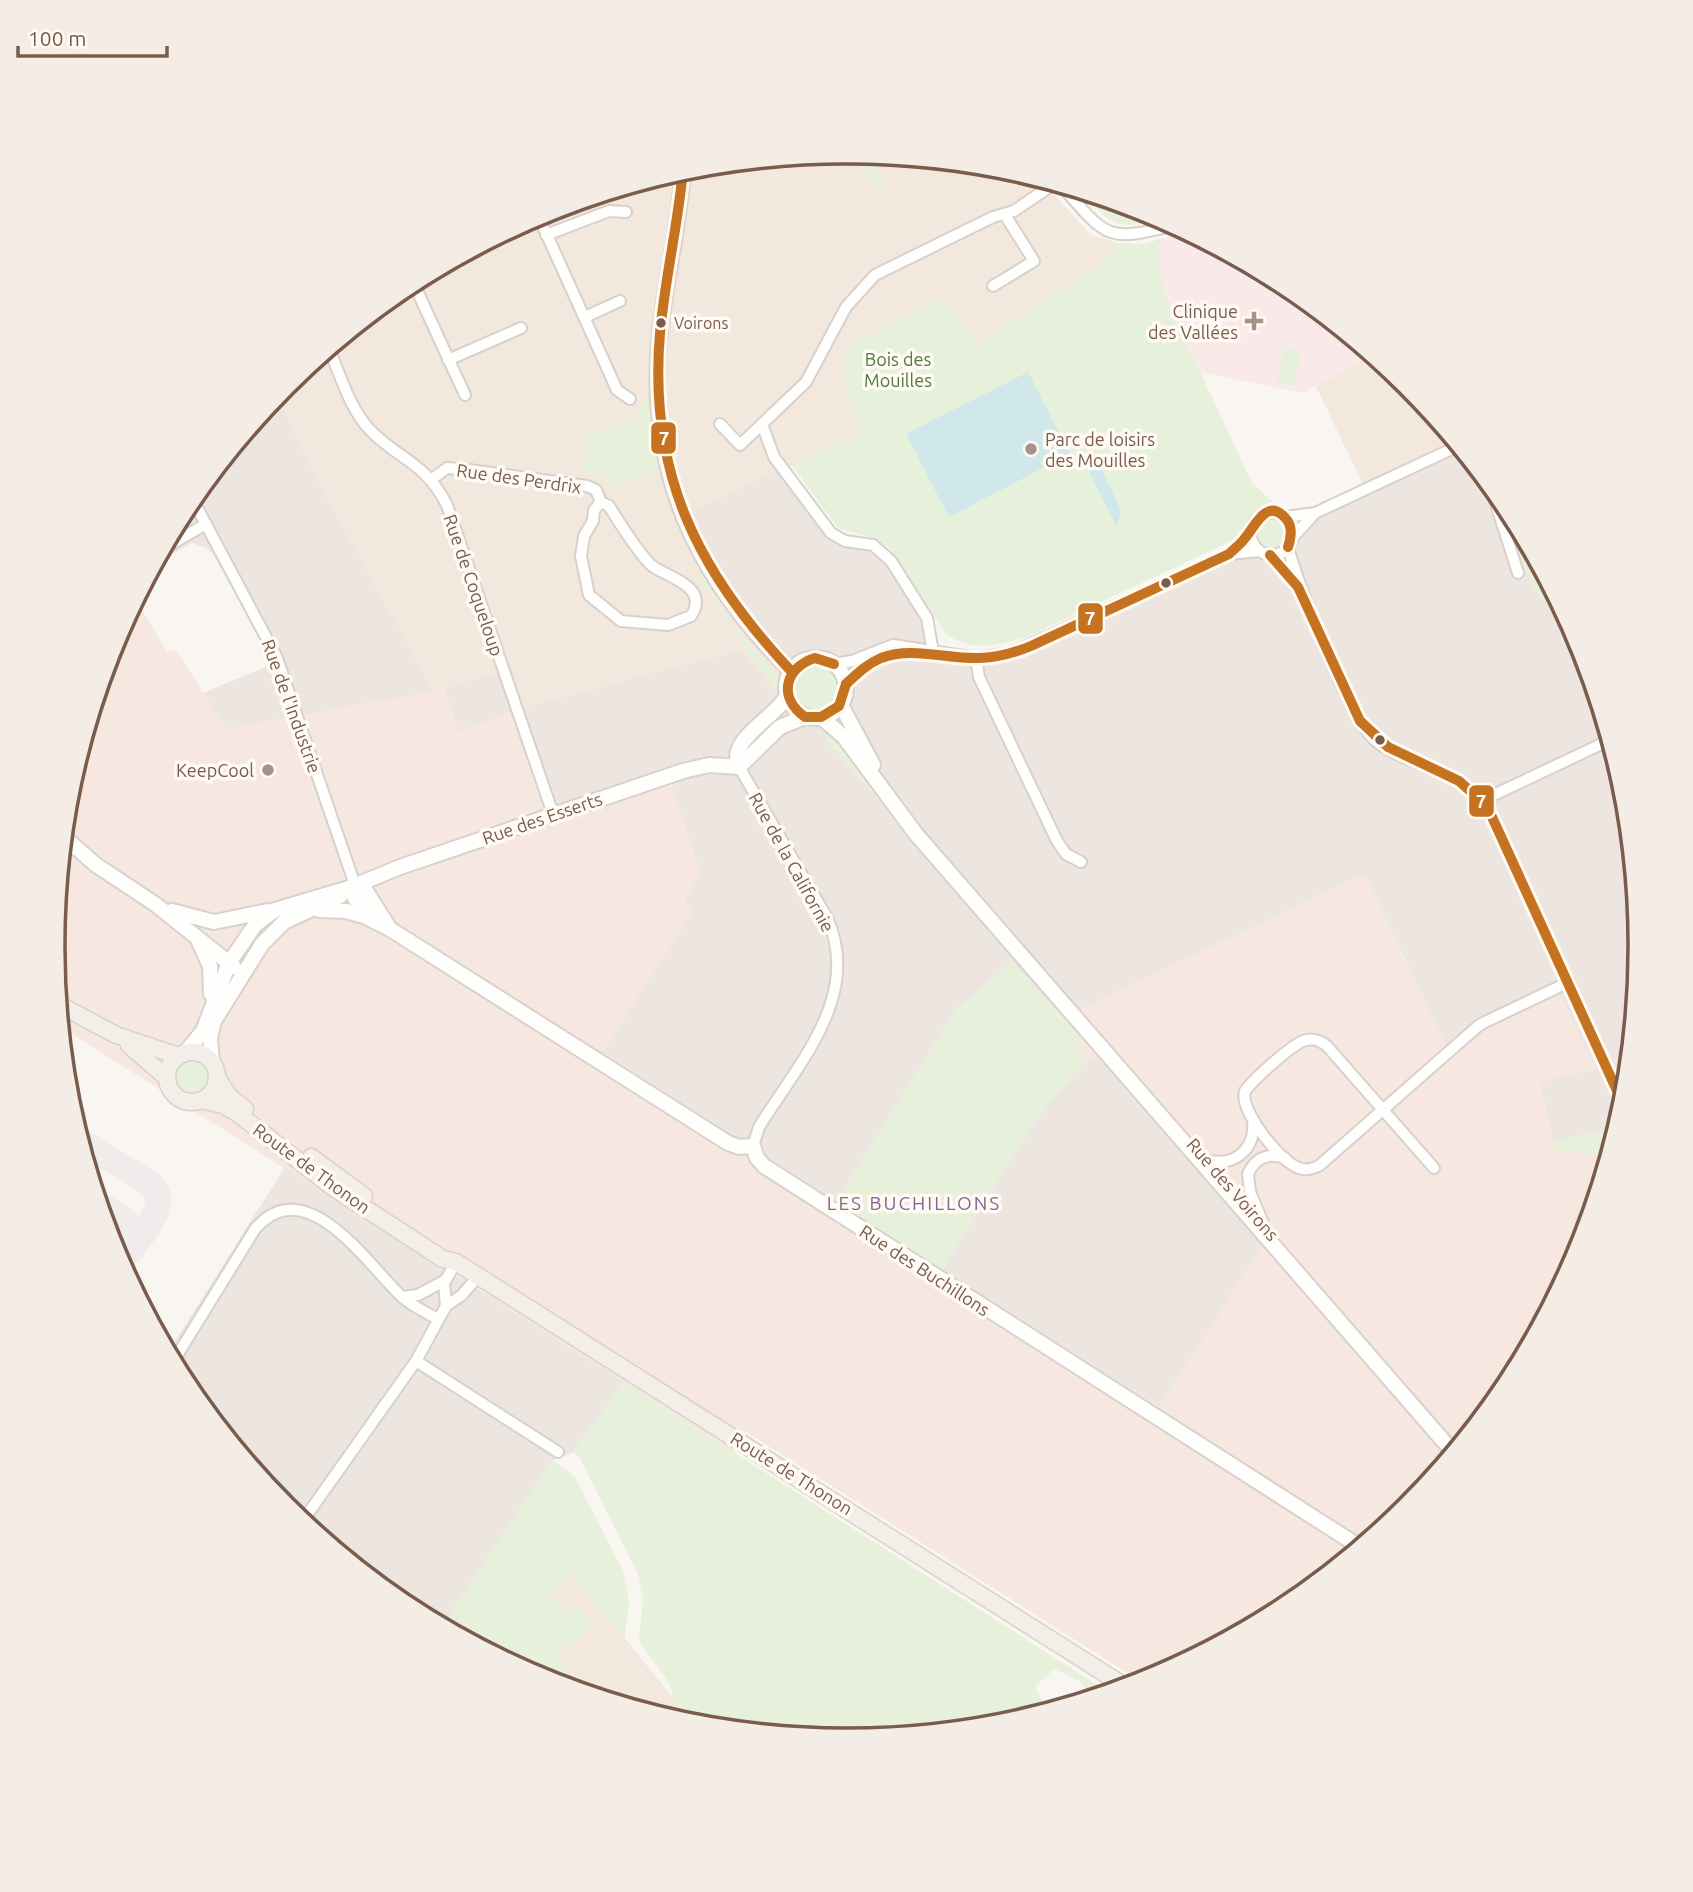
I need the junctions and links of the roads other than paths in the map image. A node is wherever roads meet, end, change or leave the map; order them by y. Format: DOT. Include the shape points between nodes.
graph roads {
  1 [pos="682,182"];
  2 [pos="1044,190"];
  3 [pos="1071,198"];
  4 [pos="626,212"];
  5 [pos="1005,215"];
  6 [pos="543,226"];
  7 [pos="1157,229"];
  8 [pos="547,235"];
  9 [pos="993,286"];
  10 [pos="418,292"];
  11 [pos="620,301"];
  12 [pos="585,317"];
  13 [pos="521,328"];
  14 [pos="332,357"];
  15 [pos="448,360"];
  16 [pos="465,395"];
  17 [pos="630,399"];
  18 [pos="720,424"];
  19 [pos="762,424"];
  20 [pos="1450,450"];
  21 [pos="431,480"];
  22 [pos="601,502"];
  23 [pos="198,509"];
  24 [pos="1315,513"];
  25 [pos="1285,517"];
  26 [pos="1500,517"];
  27 [pos="206,524"];
  28 [pos="1251,533"];
  29 [pos="178,540"];
  30 [pos="1290,543"];
  31 [pos="1259,551"];
  32 [pos="1229,554"];
  33 [pos="1270,555"];
  34 [pos="1518,573"];
  35 [pos="1298,587"];
  36 [pos="921,651"];
  37 [pos="933,652"];
  38 [pos="975,658"];
  39 [pos="834,664"];
  40 [pos="791,671"];
  41 [pos="846,684"];
  42 [pos="787,696"];
  43 [pos="841,705"];
  44 [pos="806,717"];
  45 [pos="822,718"];
  46 [pos="1602,744"];
  47 [pos="739,767"];
  48 [pos="889,798"];
  49 [pos="1483,800"];
  50 [pos="553,814"];
  51 [pos="71,843"];
  52 [pos="1081,862"];
  53 [pos="355,885"];
  54 [pos="155,904"];
  55 [pos="285,905"];
  56 [pos="310,911"];
  57 [pos="366,917"];
  58 [pos="231,920"];
  59 [pos="390,929"];
  60 [pos="193,932"];
  61 [pos="248,933"];
  62 [pos="258,950"];
  63 [pos="229,963"];
  64 [pos="245,971"];
  65 [pos="1569,982"];
  66 [pos="211,1006"];
  67 [pos="67,1009"];
  68 [pos="116,1035"];
  69 [pos="182,1054"];
  70 [pos="1112,1058"];
  71 [pos="215,1070"];
  72 [pos="167,1078"];
  73 [pos="1615,1086"];
  74 [pos="201,1100"];
  75 [pos="1384,1110"];
  76 [pos="1253,1120"];
  77 [pos="753,1146"];
  78 [pos="1285,1158"];
  79 [pos="1210,1161"];
  80 [pos="1434,1168"];
  81 [pos="1263,1223"];
  82 [pos="456,1262"];
  83 [pos="478,1276"];
  84 [pos="444,1281"];
  85 [pos="402,1297"];
  86 [pos="446,1306"];
  87 [pos="438,1319"];
  88 [pos="1347,1326"];
  89 [pos="179,1353"];
  90 [pos="416,1360"];
  91 [pos="1427,1419"];
  92 [pos="1448,1445"];
  93 [pos="1444,1450"];
  94 [pos="558,1452"];
  95 [pos="308,1512"];
  96 [pos="1352,1542"];
  97 [pos="1115,1680"];
  1 -- 40 [label="street" via="659,335 661,433 680,513 691,539 745,621"];
  2 -- 5 [label="street"];
  3 -- 7 [label="street" via="1110,233 1131,236"];
  4 -- 8 [label="street" via="609,211"];
  5 -- 9 [label="street" via="1034,261"];
  5 -- 19 [label="street" via="875,275 846,307 806,382"];
  6 -- 8 [label="street"];
  8 -- 12 [label="street"];
  10 -- 15 [label="street"];
  11 -- 12 [label="street"];
  12 -- 17 [label="street" via="617,390"];
  13 -- 15 [label="street"];
  14 -- 21 [label="street, Rue de Coqueloup" via="368,428"];
  15 -- 16 [label="street"];
  18 -- 19 [label="street" via="740,445"];
  19 -- 37 [label="street" via="781,467 834,535 873,545 891,561 927,618"];
  20 -- 24 [label="street"];
  21 -- 22 [label="street, Rue des Perdrix" via="447,468 462,469 587,486 596,490"];
  21 -- 50 [label="street, Rue de Coqueloup" via="456,526"];
  22 -- 22 [label="street, Rue des Perdrix" via="610,506 651,566 685,583 694,600 691,616 668,625 621,621 589,595 582,542"];
  23 -- 27 [label="street, Rue de l'Industrie"];
  24 -- 25 [label="street"];
  24 -- 30 [label="street"];
  25 -- 28 [label="street" via="1263,514"];
  25 -- 30 [label="street" via="1292,528"];
  26 -- 34 [label="street"];
  27 -- 29 [label="street"];
  27 -- 53 [label="street, Rue de l'Industrie" via="277,658"];
  28 -- 31 [label="street"];
  28 -- 32 [label="street"];
  30 -- 33 [label="street"];
  30 -- 35 [label="street"];
  31 -- 32 [label="street"];
  31 -- 33 [label="street"];
  32 -- 38 [label="street" via="1034,644 1000,656"];
  33 -- 35 [label="street"];
  35 -- 49 [label="street" via="1370,734 1384,746 1461,783"];
  36 -- 37 [label="street"];
  36 -- 39 [label="street" via="893,645 852,662"];
  36 -- 41 [label="street" via="874,660"];
  37 -- 38 [label="street"];
  38 -- 52 [label="street" via="979,677 1057,841 1066,854"];
  39 -- 40 [label="street" via="815,658"];
  39 -- 41 [label="street"];
  40 -- 42 [label="street"];
  41 -- 43 [label="street"];
  42 -- 44 [label="street" via="793,709"];
  42 -- 47 [label="street" via="739,745 735,757"];
  43 -- 45 [label="street"];
  43 -- 48 [label="street, Rue des Voirons"];
  44 -- 45 [label="street"];
  44 -- 47 [label="street" via="780,727"];
  45 -- 48 [label="street, Rue des Voirons" via="844,737"];
  46 -- 49 [label="street"];
  47 -- 50 [label="street, Rue des Esserts" via="695,767"];
  47 -- 77 [label="street, Rue de la Californie" via="829,923 838,962 827,1019 759,1127"];
  48 -- 70 [label="street, Rue des Voirons"];
  49 -- 65 [label="street"];
  50 -- 53 [label="street, Rue des Esserts"];
  51 -- 54 [label="street" via="103,871"];
  53 -- 55 [label="street, Rue des Esserts"];
  53 -- 56 [label="street, Rue des Esserts"];
  53 -- 57 [label="street"];
  53 -- 59 [label="street"];
  54 -- 58 [label="street" via="202,921"];
  54 -- 60 [label="street"];
  55 -- 58 [label="street"];
  55 -- 61 [label="street, Rue des Esserts"];
  56 -- 57 [label="street" via="339,910"];
  56 -- 62 [label="street, Rue des Esserts" via="284,922"];
  57 -- 59 [label="street"];
  58 -- 61 [label="street"];
  59 -- 77 [label="street" via="717,1136 736,1146"];
  60 -- 63 [label="street"];
  60 -- 66 [label="street" via="210,966"];
  61 -- 62 [label="street"];
  61 -- 63 [label="street, Rue des Esserts"];
  62 -- 64 [label="street, Rue des Esserts"];
  63 -- 64 [label="street"];
  63 -- 66 [label="street, Rue des Esserts"];
  64 -- 71 [label="street, Rue des Esserts" via="213,1024 210,1042"];
  65 -- 73 [label="street"];
  65 -- 75 [label="street" via="1483,1023"];
  66 -- 69 [label="street, Rue des Esserts" via="199,1038"];
  67 -- 68 [label="main road"];
  68 -- 69 [label="main road"];
  68 -- 72 [label="main road"];
  69 -- 71 [label="main road" via="200,1053"];
  69 -- 72 [label="main road" via="169,1066"];
  70 -- 79 [label="street, Rue des Voirons"];
  70 -- 88 [label="street, Rue des Voirons"];
  71 -- 74 [label="main road" via="212,1091"];
  71 -- 82 [label="main road, Route de Thonon" via="239,1105 449,1251"];
  72 -- 74 [label="main road" via="178,1097"];
  74 -- 82 [label="main road, Route de Thonon" via="230,1109 336,1190 443,1259"];
  75 -- 76 [label="street" via="1327,1046 1309,1039 1297,1044 1247,1088 1243,1100"];
  75 -- 78 [label="street" via="1317,1167 1300,1168"];
  75 -- 80 [label="street"];
  76 -- 78 [label="street"];
  76 -- 79 [label="street" via="1253,1136 1243,1153 1228,1161"];
  77 -- 96 [label="street, Rue des Buchillons" via="764,1166"];
  78 -- 81 [label="street" via="1264,1156 1248,1174"];
  79 -- 81 [label="street, Rue des Voirons"];
  81 -- 88 [label="street, Rue des Voirons"];
  82 -- 83 [label="main road, Route de Thonon"];
  82 -- 84 [label="street"];
  83 -- 86 [label="street"];
  83 -- 97 [label="main road, Route de Thonon"];
  84 -- 85 [label="street" via="418,1295"];
  84 -- 86 [label="street"];
  85 -- 87 [label="street"];
  85 -- 89 [label="street" via="322,1217 298,1209 282,1211 255,1229"];
  86 -- 87 [label="street"];
  87 -- 90 [label="street"];
  88 -- 91 [label="street, Rue des Voirons"];
  90 -- 94 [label="street"];
  90 -- 95 [label="street"];
  91 -- 92 [label="street, Rue des Voirons"];
  91 -- 93 [label="street, Rue des Voirons"];
}
